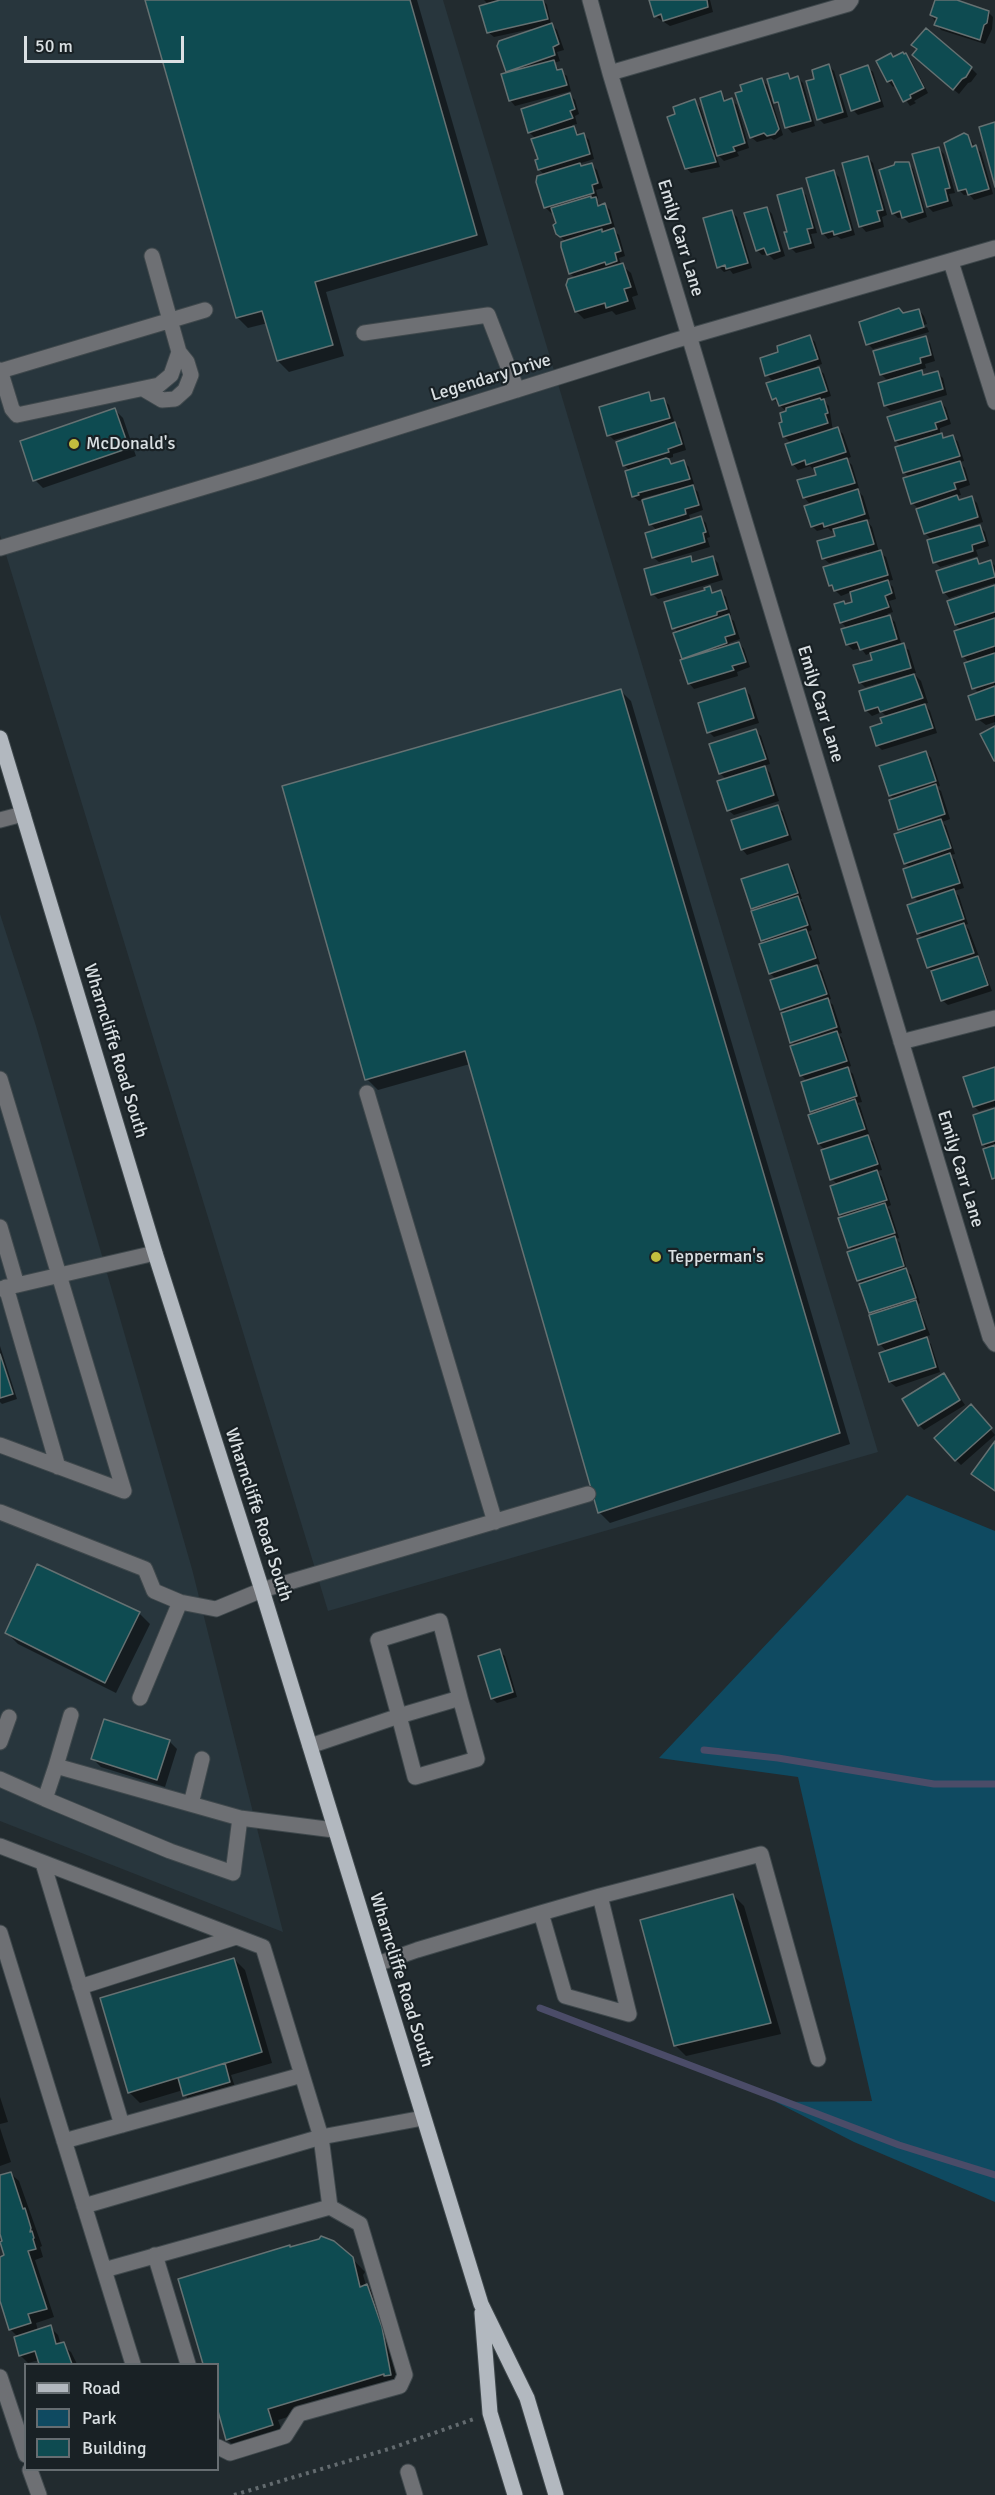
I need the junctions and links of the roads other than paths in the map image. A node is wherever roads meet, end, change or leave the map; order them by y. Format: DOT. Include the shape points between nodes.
graph roads {
  1 [pos="590,0"];
  2 [pos="851,0"];
  3 [pos="610,73"];
  4 [pos="995,248"];
  5 [pos="152,256"];
  6 [pos="951,262"];
  7 [pos="205,310"];
  8 [pos="171,321"];
  9 [pos="364,333"];
  10 [pos="689,336"];
  11 [pos="179,352"];
  12 [pos="0,370"];
  13 [pos="145,390"];
  14 [pos="517,390"];
  15 [pos="995,402"];
  16 [pos="0,548"];
  17 [pos="0,738"];
  18 [pos="23,814"];
  19 [pos="0,820"];
  20 [pos="995,1018"];
  21 [pos="901,1042"];
  22 [pos="0,1079"];
  23 [pos="367,1093"];
  24 [pos="0,1227"];
  25 [pos="155,1253"];
  26 [pos="59,1274"];
  27 [pos="8,1287"];
  28 [pos="995,1344"];
  29 [pos="0,1446"];
  30 [pos="58,1467"];
  31 [pos="588,1494"];
  32 [pos="0,1512"];
  33 [pos="495,1522"];
  34 [pos="262,1590"];
  35 [pos="180,1602"];
  36 [pos="140,1698"];
  37 [pos="460,1698"];
  38 [pos="71,1715"];
  39 [pos="399,1716"];
  40 [pos="9,1717"];
  41 [pos="0,1742"];
  42 [pos="310,1746"];
  43 [pos="202,1759"];
  44 [pos="56,1766"];
  45 [pos="0,1779"];
  46 [pos="45,1799"];
  47 [pos="191,1804"];
  48 [pos="240,1818"];
  49 [pos="334,1830"];
  50 [pos="0,1846"];
  51 [pos="43,1863"];
  52 [pos="600,1896"];
  53 [pos="541,1913"];
  54 [pos="0,1933"];
  55 [pos="236,1936"];
  56 [pos="377,1964"];
  57 [pos="80,1987"];
  58 [pos="818,2059"];
  59 [pos="302,2075"];
  60 [pos="423,2118"];
  61 [pos="122,2125"];
  62 [pos="321,2137"];
  63 [pos="64,2141"];
  64 [pos="84,2206"];
  65 [pos="330,2207"];
  66 [pos="155,2255"];
  67 [pos="104,2270"];
  68 [pos="481,2304"];
  69 [pos="133,2363"];
  70 [pos="188,2363"];
  71 [pos="0,2377"];
  72 [pos="219,2448"];
  73 [pos="24,2449"];
  74 [pos="31,2471"];
  75 [pos="408,2472"];
  76 [pos="39,2495"];
  77 [pos="415,2495"];
  78 [pos="515,2495"];
  79 [pos="556,2495"];
  1 -- 3 [label="street, Emily Carr Lane"];
  2 -- 3 [label="street"];
  3 -- 10 [label="street, Emily Carr Lane"];
  4 -- 6 [label="street, Legendary Drive"];
  5 -- 8 [label="street"];
  6 -- 10 [label="street, Legendary Drive"];
  6 -- 15 [label="street"];
  7 -- 8 [label="street"];
  8 -- 11 [label="street"];
  8 -- 12 [label="street"];
  9 -- 14 [label="street" via="488,315"];
  10 -- 14 [label="street, Legendary Drive"];
  10 -- 21 [label="street, Emily Carr Lane"];
  11 -- 13 [label="street" via="171,375 159,386"];
  11 -- 13 [label="street" via="191,375 185,390 175,399 162,400"];
  12 -- 13 [label="street" via="16,415"];
  14 -- 16 [label="street, Legendary Drive"];
  17 -- 18 [label="main road, Wharncliffe Road South"];
  18 -- 19 [label="street"];
  18 -- 25 [label="main road, Wharncliffe Road South"];
  20 -- 21 [label="street"];
  21 -- 28 [label="street, Emily Carr Lane"];
  22 -- 26 [label="street"];
  23 -- 33 [label="street"];
  24 -- 27 [label="street"];
  25 -- 26 [label="street"];
  25 -- 34 [label="main road, Wharncliffe Road South"];
  26 -- 27 [label="street"];
  26 -- 30 [label="street" via="124,1491"];
  27 -- 30 [label="street"];
  29 -- 30 [label="street"];
  31 -- 33 [label="street"];
  32 -- 35 [label="street" via="145,1569 154,1591"];
  33 -- 34 [label="street"];
  34 -- 35 [label="street" via="216,1609"];
  34 -- 42 [label="main road, Wharncliffe Road South"];
  35 -- 36 [label="street"];
  37 -- 39 [label="street"];
  37 -- 39 [label="street" via="477,1759 416,1777"];
  37 -- 39 [label="street" via="440,1621 378,1640"];
  38 -- 44 [label="street"];
  39 -- 42 [label="street"];
  40 -- 41 [label="street"];
  42 -- 49 [label="main road, Wharncliffe Road South"];
  43 -- 47 [label="street"];
  44 -- 46 [label="street"];
  44 -- 47 [label="street"];
  45 -- 46 [label="street"];
  46 -- 48 [label="street" via="233,1873"];
  47 -- 48 [label="street"];
  48 -- 49 [label="street"];
  49 -- 56 [label="main road, Wharncliffe Road South"];
  50 -- 51 [label="street"];
  51 -- 55 [label="street"];
  51 -- 57 [label="street"];
  52 -- 53 [label="street"];
  52 -- 53 [label="street" via="629,2014 565,1996"];
  52 -- 58 [label="street" via="761,1854"];
  53 -- 56 [label="street"];
  54 -- 63 [label="street"];
  55 -- 57 [label="street"];
  55 -- 59 [label="street" via="263,1947"];
  56 -- 60 [label="main road, Wharncliffe Road South"];
  57 -- 61 [label="street"];
  59 -- 61 [label="street"];
  59 -- 62 [label="street"];
  60 -- 62 [label="street"];
  60 -- 68 [label="main road, Wharncliffe Road South"];
  61 -- 63 [label="street"];
  62 -- 64 [label="street"];
  62 -- 65 [label="street"];
  63 -- 64 [label="street"];
  64 -- 67 [label="street"];
  65 -- 66 [label="street"];
  65 -- 72 [label="street" via="360,2224 405,2375 400,2386 299,2414 285,2436 230,2453"];
  66 -- 67 [label="street"];
  66 -- 70 [label="street"];
  67 -- 69 [label="street"];
  68 -- 78 [label="main road, Wharncliffe Road South" via="490,2413"];
  68 -- 79 [label="main road, Wharncliffe Road South" via="527,2398"];
  71 -- 73 [label="street"];
  74 -- 76 [label="street"];
  75 -- 77 [label="street"];
}
